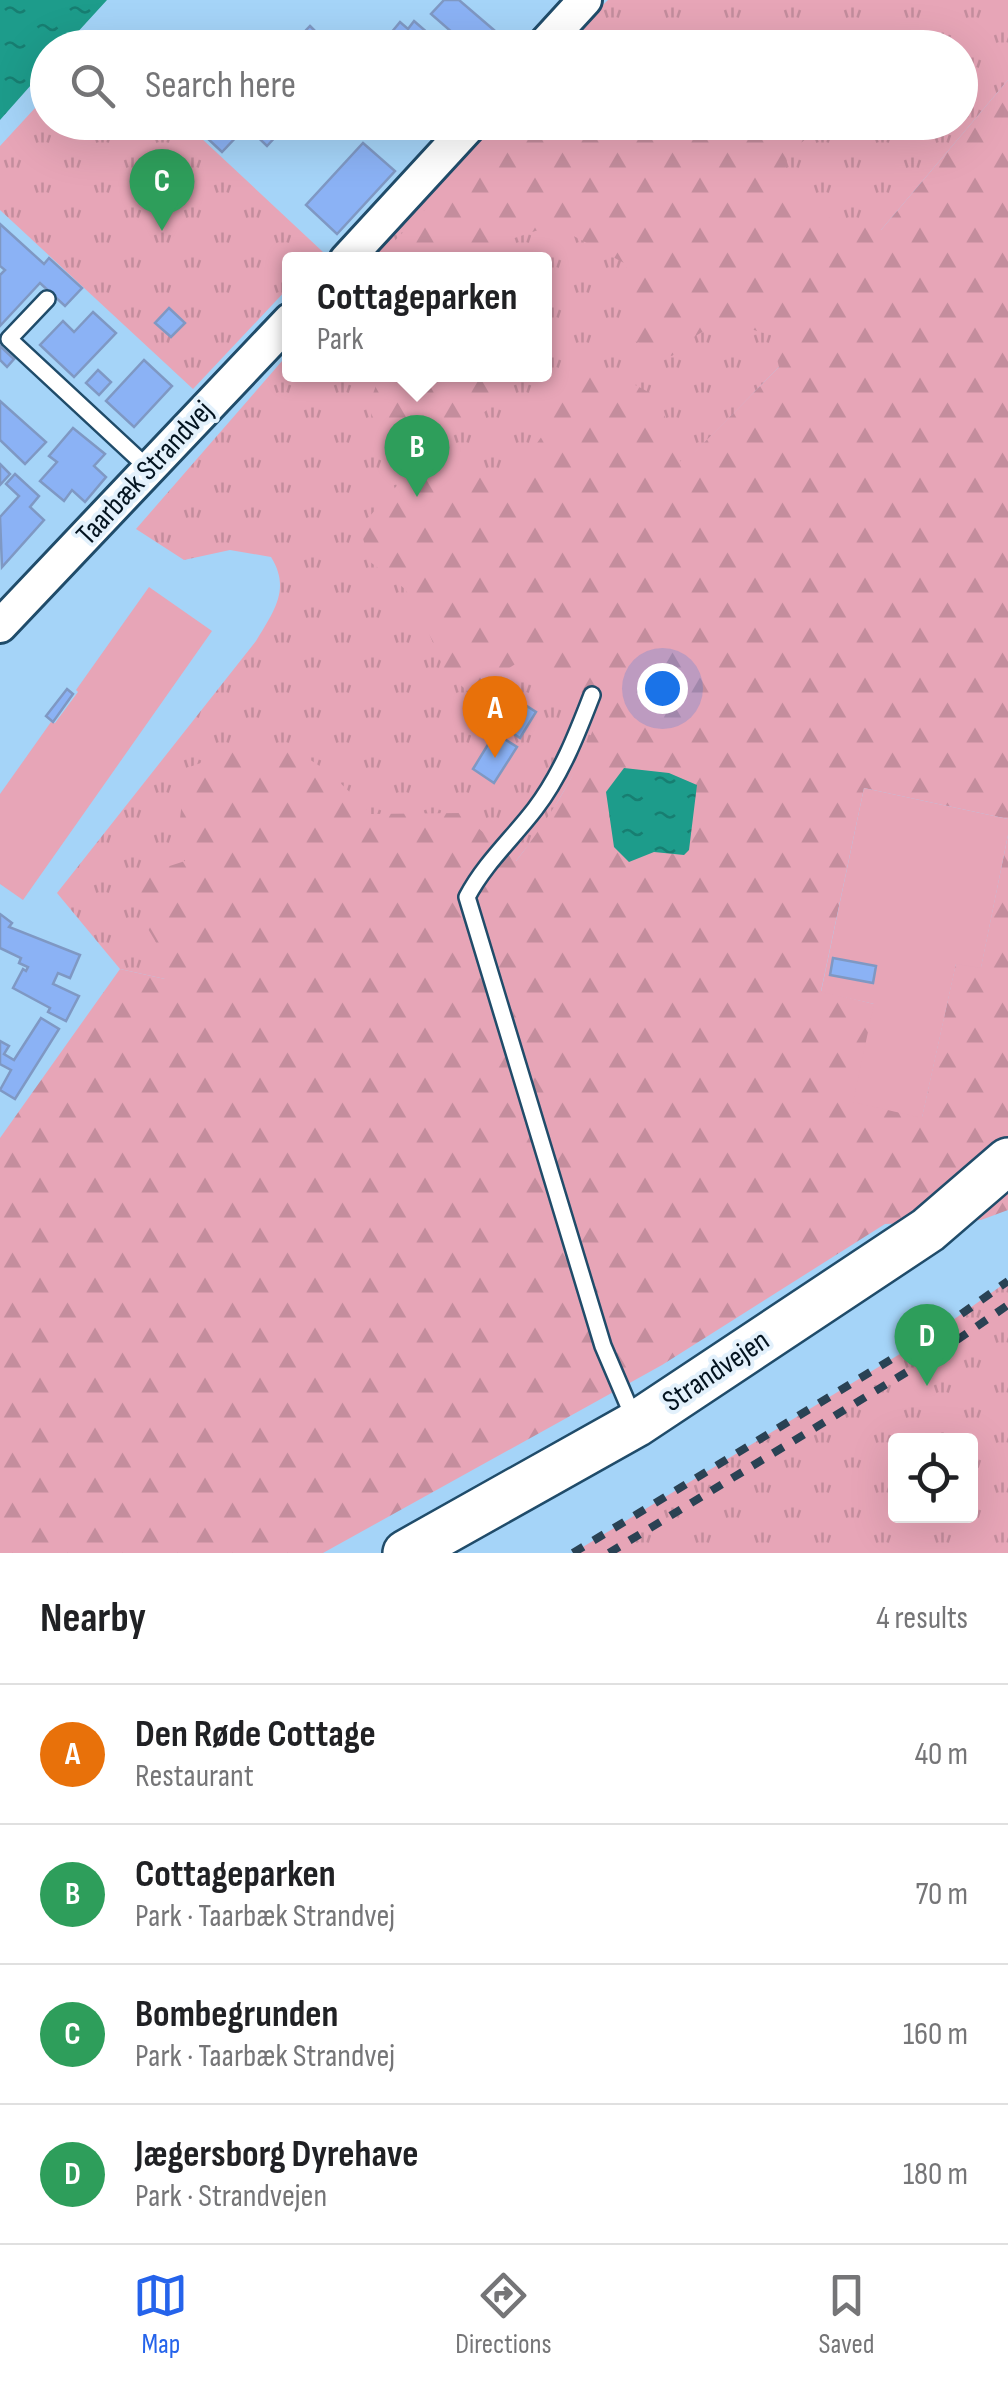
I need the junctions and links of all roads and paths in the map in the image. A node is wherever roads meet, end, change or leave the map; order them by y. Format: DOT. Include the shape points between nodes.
graph roads {
  1 [pos="584,0"];
  2 [pos="558,30"];
  3 [pos="456,140"];
  4 [pos="353,252"];
  5 [pos="47,299"];
  6 [pos="282,328"];
  7 [pos="148,469"];
  8 [pos="0,626"];
  9 [pos="592,695"];
  10 [pos="1008,1161"];
  11 [pos="636,1424"];
  12 [pos="406,1553"];
  1 -- 2 [label="street"];
  3 -- 4 [label="street"];
  5 -- 7 [label="lane" via="9,339"];
  6 -- 7 [label="street, Taarbæk Strandvej"];
  7 -- 8 [label="street, Taarbæk Strandvej"];
  9 -- 11 [label="lane" via="571,750 538,806 483,867 467,896 603,1346"];
  10 -- 11 [label="main road, Strandvejen" via="928,1230"];
  11 -- 12 [label="main road, Strandvejen"];
}
